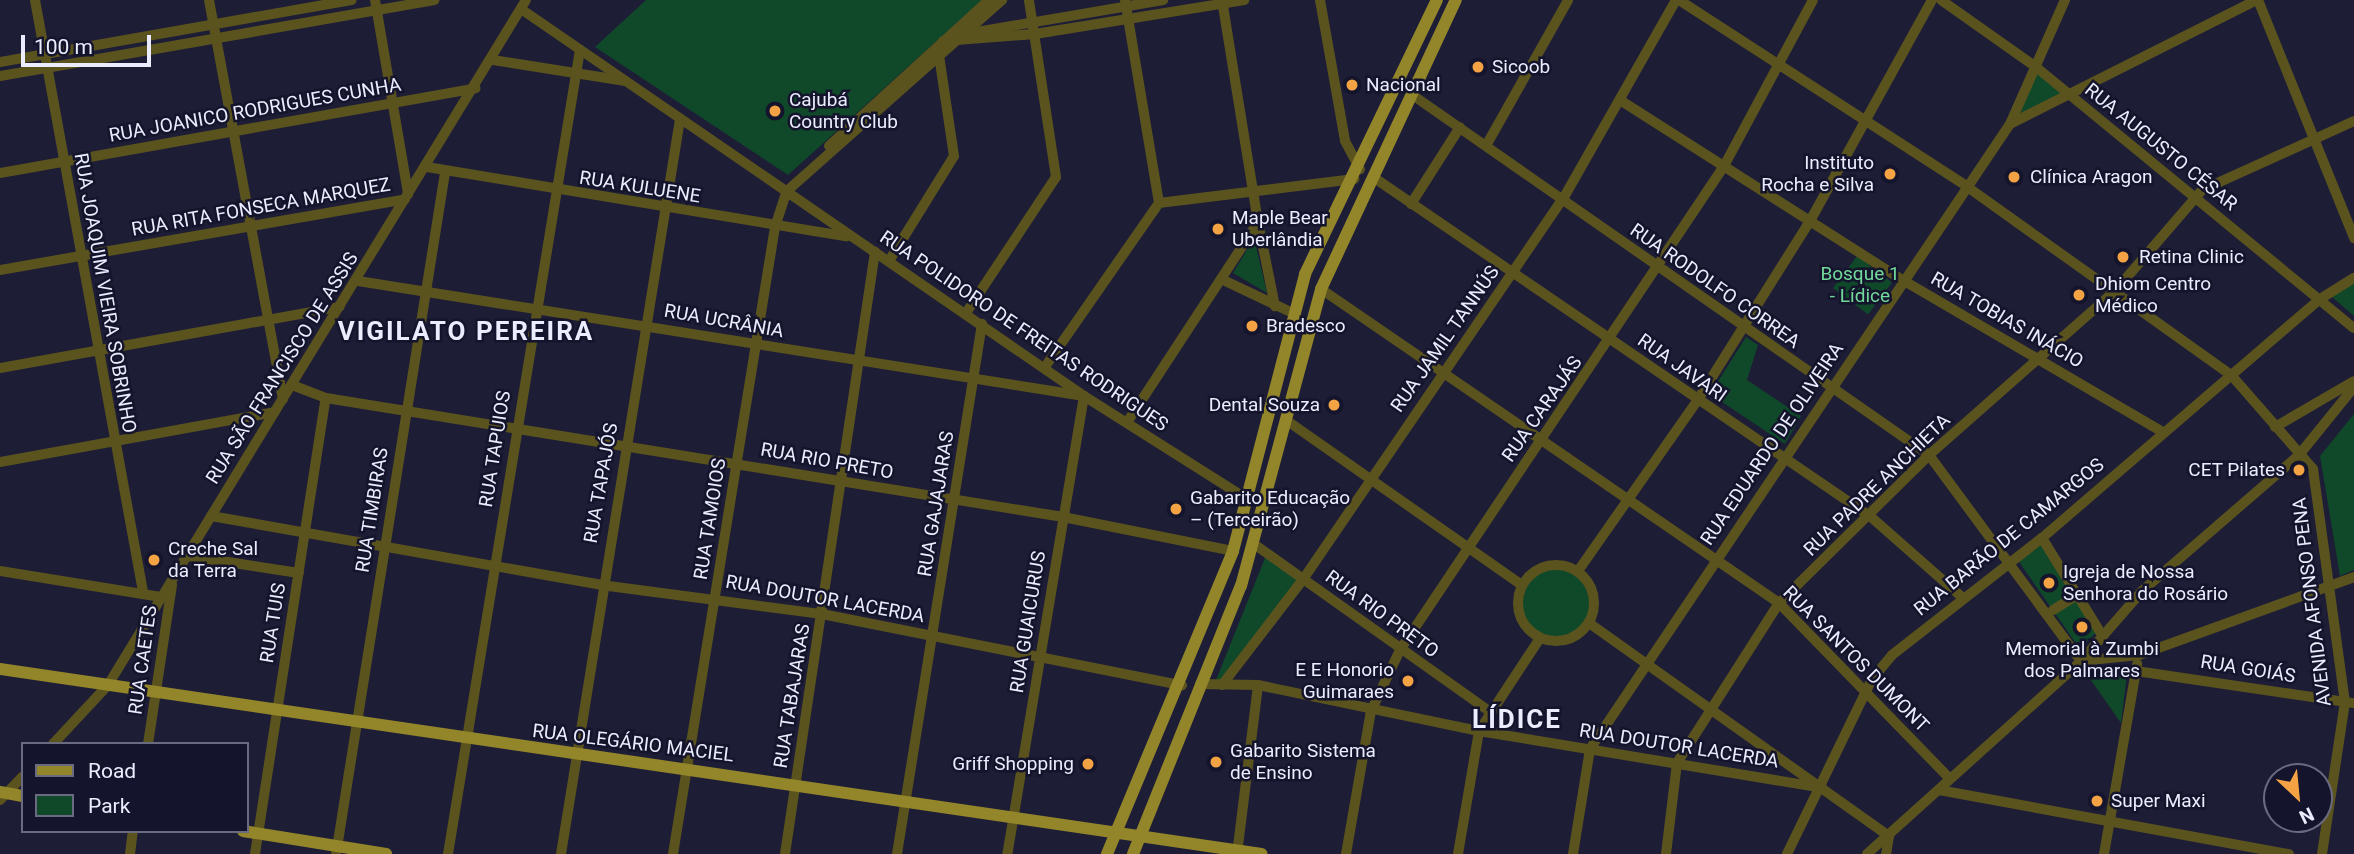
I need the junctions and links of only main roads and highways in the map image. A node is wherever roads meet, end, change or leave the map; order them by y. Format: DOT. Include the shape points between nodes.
graph roads {
  1 [pos="1437,0"];
  2 [pos="1456,0"];
  3 [pos="0,669"];
  4 [pos="2,795"];
  5 [pos="21,796"];
  6 [pos="248,832"];
  7 [pos="337,850"];
  8 [pos="1234,851"];
  9 [pos="386,854"];
  10 [pos="1107,854"];
  11 [pos="1133,854"];
  12 [pos="1262,854"];
  1 -- 10 [label="main road" via="1305,274 1233,551 1182,685"];
  2 -- 11 [label="main road" via="1321,289 1254,544"];
  3 -- 8 [label="main road, RUA OLEGÁRIO MACIEL" via="467,742 796,783"];
  4 -- 5 [label="main road"];
  6 -- 7 [label="main road"];
  7 -- 9 [label="main road"];
  8 -- 12 [label="main road, RUA OLEGÁRIO MACIEL"];
}
